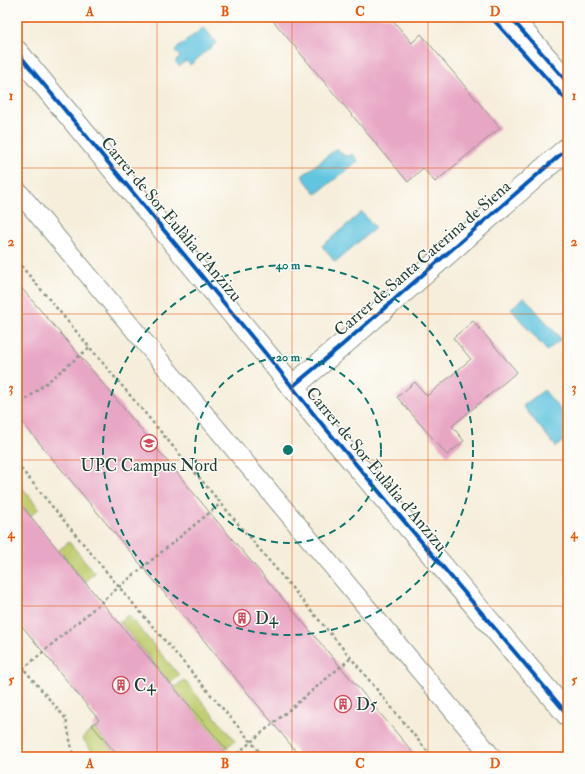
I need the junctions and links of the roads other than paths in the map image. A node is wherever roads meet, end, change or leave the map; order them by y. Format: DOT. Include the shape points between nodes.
graph roads {
  1 [pos="510,17"];
  2 [pos="17,52"];
  3 [pos="568,83"];
  4 [pos="568,148"];
  5 [pos="17,190"];
  6 [pos="292,387"];
  7 [pos="568,716"];
  8 [pos="492,757"];
  1 -- 3 [label="street"];
  2 -- 6 [label="street, Carrer de Sor Eulàlia d'Anzizu"];
  4 -- 6 [label="street, Carrer de Santa Caterina de Siena"];
  5 -- 8 [label="lane"];
  6 -- 7 [label="street, Carrer de Sor Eulàlia d'Anzizu"];
}
